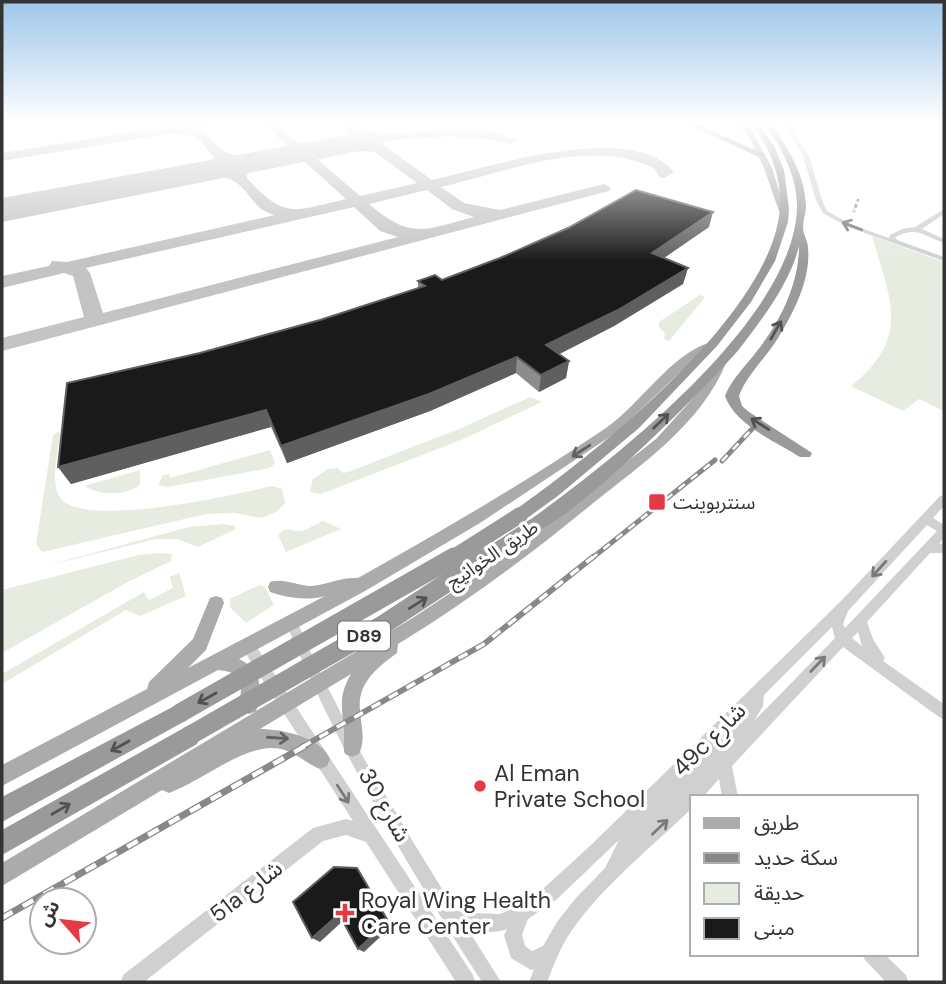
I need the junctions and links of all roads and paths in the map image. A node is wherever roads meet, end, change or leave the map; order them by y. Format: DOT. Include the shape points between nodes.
graph roads {
  1 [pos="767,169"];
  2 [pos="781,169"];
  3 [pos="792,169"];
  4 [pos="801,169"];
  5 [pos="810,169"];
  6 [pos="800,192"];
  7 [pos="784,214"];
  8 [pos="942,214"];
  9 [pos="917,229"];
  10 [pos="799,231"];
  11 [pos="944,241"];
  12 [pos="894,242"];
  13 [pos="944,258"];
  14 [pos="708,346"];
  15 [pos="720,363"];
  16 [pos="805,453"];
  17 [pos="944,499"];
  18 [pos="925,518"];
  19 [pos="526,521"];
  20 [pos="944,531"];
  21 [pos="944,548"];
  22 [pos="927,550"];
  23 [pos="359,586"];
  24 [pos="276,587"];
  25 [pos="216,603"];
  26 [pos="847,603"];
  27 [pos="860,620"];
  28 [pos="291,621"];
  29 [pos="417,624"];
  30 [pos="842,639"];
  31 [pos="247,644"];
  32 [pos="216,662"];
  33 [pos="899,670"];
  34 [pos="315,683"];
  35 [pos="757,691"];
  36 [pos="151,695"];
  37 [pos="285,702"];
  38 [pos="944,712"];
  39 [pos="352,747"];
  40 [pos="320,759"];
  41 [pos="724,762"];
  42 [pos="189,763"];
  43 [pos="2,776"];
  44 [pos="147,788"];
  45 [pos="697,795"];
  46 [pos="730,795"];
  47 [pos="689,805"];
  48 [pos="2,810"];
  49 [pos="371,836"];
  50 [pos="2,843"];
  51 [pos="610,873"];
  52 [pos="2,875"];
  53 [pos="446,911"];
  54 [pos="522,913"];
  55 [pos="548,953"];
  56 [pos="873,956"];
  57 [pos="130,982"];
  58 [pos="466,982"];
  59 [pos="492,982"];
  60 [pos="538,982"];
  61 [pos="899,982"];
  1 -- 7 [label="main road"];
  2 -- 7 [label="highway, طريق الخوانيج / D89"];
  3 -- 6 [label="highway, طريق الخوانيج / D89"];
  4 -- 6 [label="highway"];
  12 -- 5 [label="street, one-way" via="825,212"];
  6 -- 10 [label="highway, طريق الخوانيج / D89"];
  7 -- 14 [label="highway, طريق الخوانيج / D89" via="768,265"];
  8 -- 9 [label="street"];
  9 -- 11 [label="street"];
  9 -- 12 [label="street" via="892,236"];
  10 -- 15 [label="highway, طريق الخوانيج / D89" via="772,294"];
  16 -- 10 [label="highway, one-way" via="740,411 732,396 792,299 805,255"];
  12 -- 13 [label="street"];
  14 -- 19 [label="highway, طريق الخوانيج / D89" via="626,433"];
  14 -- 23 [label="main road, one-way" via="598,439 475,519"];
  19 -- 15 [label="highway, طريق الخوانيج / D89, one-way" via="621,459"];
  15 -- 29 [label="main road" via="715,380 694,408 641,460 507,565"];
  17 -- 18 [label="street, 49c شارع"];
  18 -- 20 [label="street"];
  18 -- 26 [label="street, 49c شارع, one-way"];
  19 -- 48 [label="highway, طريق الخوانيج / D89, one-way, bridge"];
  50 -- 19 [label="highway, طريق الخوانيج / D89, one-way, bridge" via="384,624"];
  20 -- 22 [label="street, 49c شارع"];
  21 -- 22 [label="street"];
  22 -- 27 [label="street, 49c شارع"];
  23 -- 24 [label="main road" via="344,584 311,593"];
  23 -- 28 [label="main road"];
  25 -- 36 [label="main road" via="200,645"];
  26 -- 30 [label="street" via="837,624"];
  26 -- 35 [label="street, 49c شارع"];
  27 -- 30 [label="street, 49c شارع"];
  27 -- 33 [label="street" via="870,648"];
  28 -- 31 [label="main road"];
  28 -- 34 [label="street, شارع 30"];
  29 -- 34 [label="main road"];
  29 -- 39 [label="main road" via="358,678 350,703 355,731"];
  30 -- 33 [label="street"];
  41 -- 30 [label="street, 49c شارع, one-way"];
  31 -- 32 [label="main road"];
  31 -- 37 [label="street, شارع 30"];
  32 -- 36 [label="main road"];
  32 -- 42 [label="main road" via="234,663 247,671 253,685 251,702 240,720"];
  33 -- 38 [label="street"];
  34 -- 37 [label="main road"];
  34 -- 39 [label="street, شارع 30"];
  35 -- 51 [label="street" via="753,710 630,837"];
  35 -- 54 [label="street, 49c شارع" via="597,851"];
  36 -- 43 [label="main road"];
  37 -- 40 [label="street, شارع 30"];
  37 -- 42 [label="main road"];
  39 -- 53 [label="street, شارع 30"];
  44 -- 40 [label="main road, one-way" via="182,778 264,737 290,739"];
  40 -- 49 [label="street, شارع 30, one-way"];
  41 -- 45 [label="street, 49c شارع"];
  41 -- 46 [label="street"];
  42 -- 44 [label="main road"];
  44 -- 52 [label="main road"];
  51 -- 47 [label="street, 49c شارع, one-way"];
  49 -- 57 [label="street, 51a شارع" via="346,827 319,834"];
  49 -- 58 [label="street, شارع 30"];
  51 -- 55 [label="street, 49c شارع" via="567,920"];
  53 -- 54 [label="street, 49c شارع" via="483,924 500,923"];
  53 -- 59 [label="street, شارع 30"];
  54 -- 55 [label="street" via="513,935 517,952 531,961"];
  55 -- 60 [label="street, 49c شارع"];
  56 -- 61 [label="street"];
}
